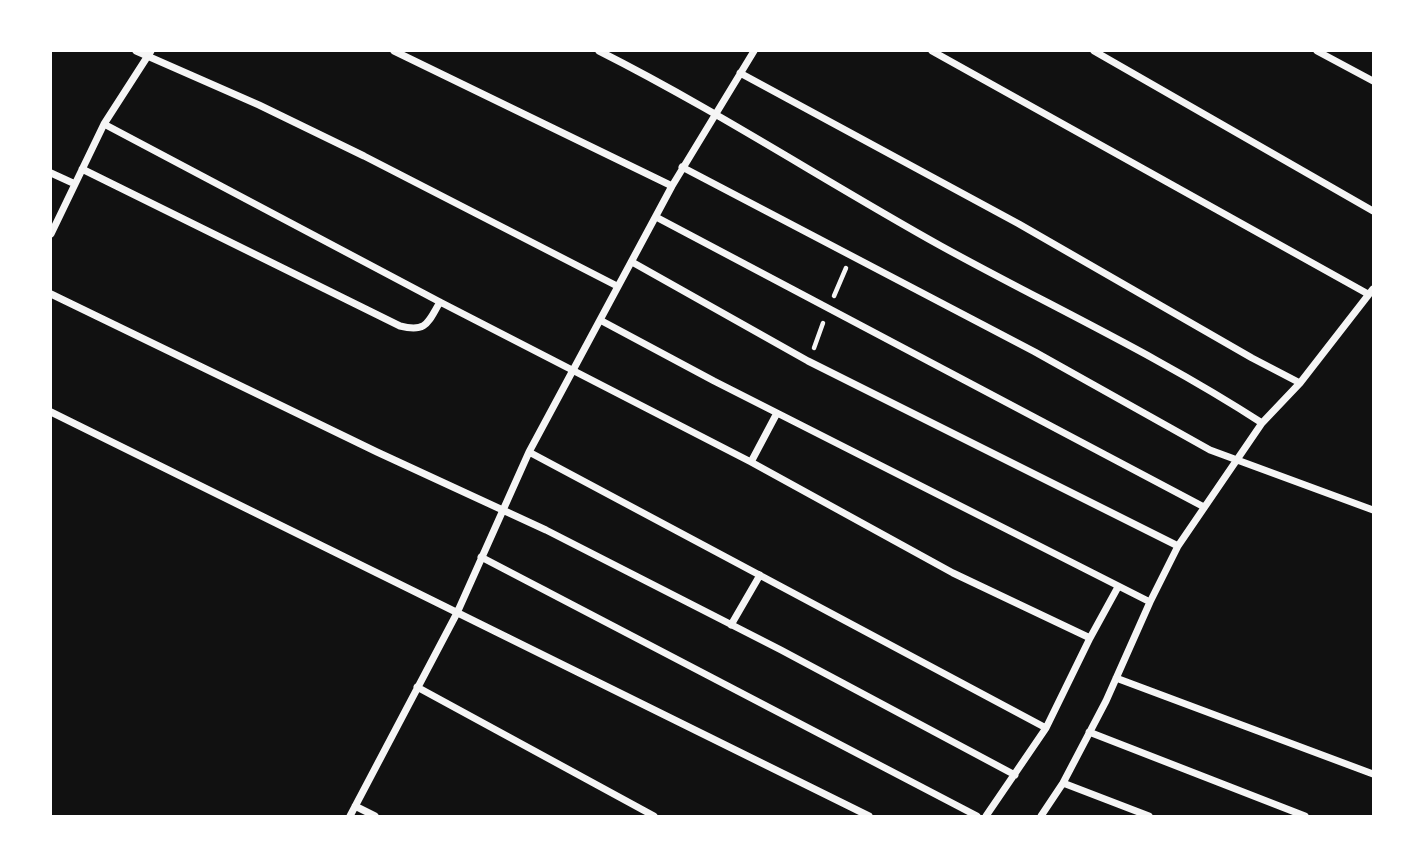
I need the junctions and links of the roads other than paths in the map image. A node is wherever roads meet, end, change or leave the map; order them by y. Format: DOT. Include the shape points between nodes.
graph roads {
  1 [pos="136,51"];
  2 [pos="394,51"];
  3 [pos="599,51"];
  4 [pos="754,51"];
  5 [pos="932,51"];
  6 [pos="1094,51"];
  7 [pos="1318,51"];
  8 [pos="150,53"];
  9 [pos="740,72"];
  10 [pos="1373,80"];
  11 [pos="715,115"];
  12 [pos="104,124"];
  13 [pos="682,167"];
  14 [pos="82,169"];
  15 [pos="51,173"];
  16 [pos="75,184"];
  17 [pos="672,186"];
  18 [pos="1373,211"];
  19 [pos="656,218"];
  20 [pos="51,234"];
  21 [pos="632,262"];
  22 [pos="617,286"];
  23 [pos="1371,291"];
  24 [pos="51,294"];
  25 [pos="440,302"];
  26 [pos="600,320"];
  27 [pos="575,369"];
  28 [pos="1300,383"];
  29 [pos="51,412"];
  30 [pos="777,413"];
  31 [pos="1262,422"];
  32 [pos="528,452"];
  33 [pos="1236,460"];
  34 [pos="751,462"];
  35 [pos="1204,507"];
  36 [pos="502,509"];
  37 [pos="1373,510"];
  38 [pos="1178,546"];
  39 [pos="481,557"];
  40 [pos="760,575"];
  41 [pos="1118,587"];
  42 [pos="1150,602"];
  43 [pos="457,613"];
  44 [pos="731,625"];
  45 [pos="1090,638"];
  46 [pos="1116,678"];
  47 [pos="417,687"];
  48 [pos="1046,728"];
  49 [pos="1089,732"];
  50 [pos="1373,774"];
  51 [pos="1015,775"];
  52 [pos="1063,783"];
  53 [pos="355,806"];
  54 [pos="350,816"];
  55 [pos="375,816"];
  56 [pos="654,816"];
  57 [pos="869,816"];
  58 [pos="977,816"];
  59 [pos="986,816"];
  60 [pos="1041,816"];
  61 [pos="1149,816"];
  62 [pos="1305,816"];
  1 -- 8 [label="street"];
  2 -- 17 [label="street"];
  3 -- 11 [label="street"];
  4 -- 9 [label="street"];
  5 -- 23 [label="street"];
  6 -- 18 [label="street"];
  7 -- 10 [label="street"];
  8 -- 12 [label="street"];
  8 -- 22 [label="street"];
  9 -- 11 [label="street"];
  9 -- 28 [label="street"];
  11 -- 13 [label="street"];
  11 -- 31 [label="street" via="914,231 1161,362"];
  12 -- 14 [label="street"];
  12 -- 25 [label="street"];
  13 -- 17 [label="street"];
  13 -- 33 [label="street"];
  14 -- 16 [label="street"];
  14 -- 25 [label="street" via="400,326 422,328"];
  15 -- 16 [label="street"];
  16 -- 20 [label="street"];
  17 -- 19 [label="street"];
  19 -- 21 [label="street"];
  19 -- 35 [label="street"];
  21 -- 22 [label="street"];
  21 -- 38 [label="street" via="808,361"];
  22 -- 26 [label="street"];
  23 -- 28 [label="street"];
  24 -- 36 [label="street"];
  25 -- 27 [label="street"];
  26 -- 27 [label="street"];
  26 -- 30 [label="street"];
  27 -- 32 [label="street"];
  27 -- 34 [label="street"];
  28 -- 31 [label="street"];
  29 -- 43 [label="street"];
  30 -- 34 [label="street"];
  30 -- 41 [label="street"];
  31 -- 33 [label="street"];
  32 -- 36 [label="street"];
  32 -- 40 [label="street"];
  33 -- 35 [label="street"];
  33 -- 37 [label="street"];
  34 -- 45 [label="street" via="953,573"];
  35 -- 38 [label="street"];
  36 -- 39 [label="street"];
  36 -- 44 [label="street"];
  38 -- 42 [label="street"];
  39 -- 43 [label="street"];
  39 -- 58 [label="street"];
  40 -- 44 [label="street"];
  40 -- 48 [label="street"];
  41 -- 42 [label="street"];
  41 -- 45 [label="street"];
  42 -- 46 [label="street"];
  43 -- 47 [label="street"];
  43 -- 57 [label="street"];
  44 -- 51 [label="street"];
  45 -- 48 [label="street"];
  46 -- 49 [label="street"];
  46 -- 50 [label="street"];
  47 -- 53 [label="street"];
  47 -- 56 [label="street"];
  48 -- 51 [label="street"];
  49 -- 52 [label="street"];
  49 -- 62 [label="street"];
  51 -- 59 [label="street"];
  52 -- 60 [label="street"];
  52 -- 61 [label="street"];
  53 -- 54 [label="street"];
  53 -- 55 [label="street"];
}
